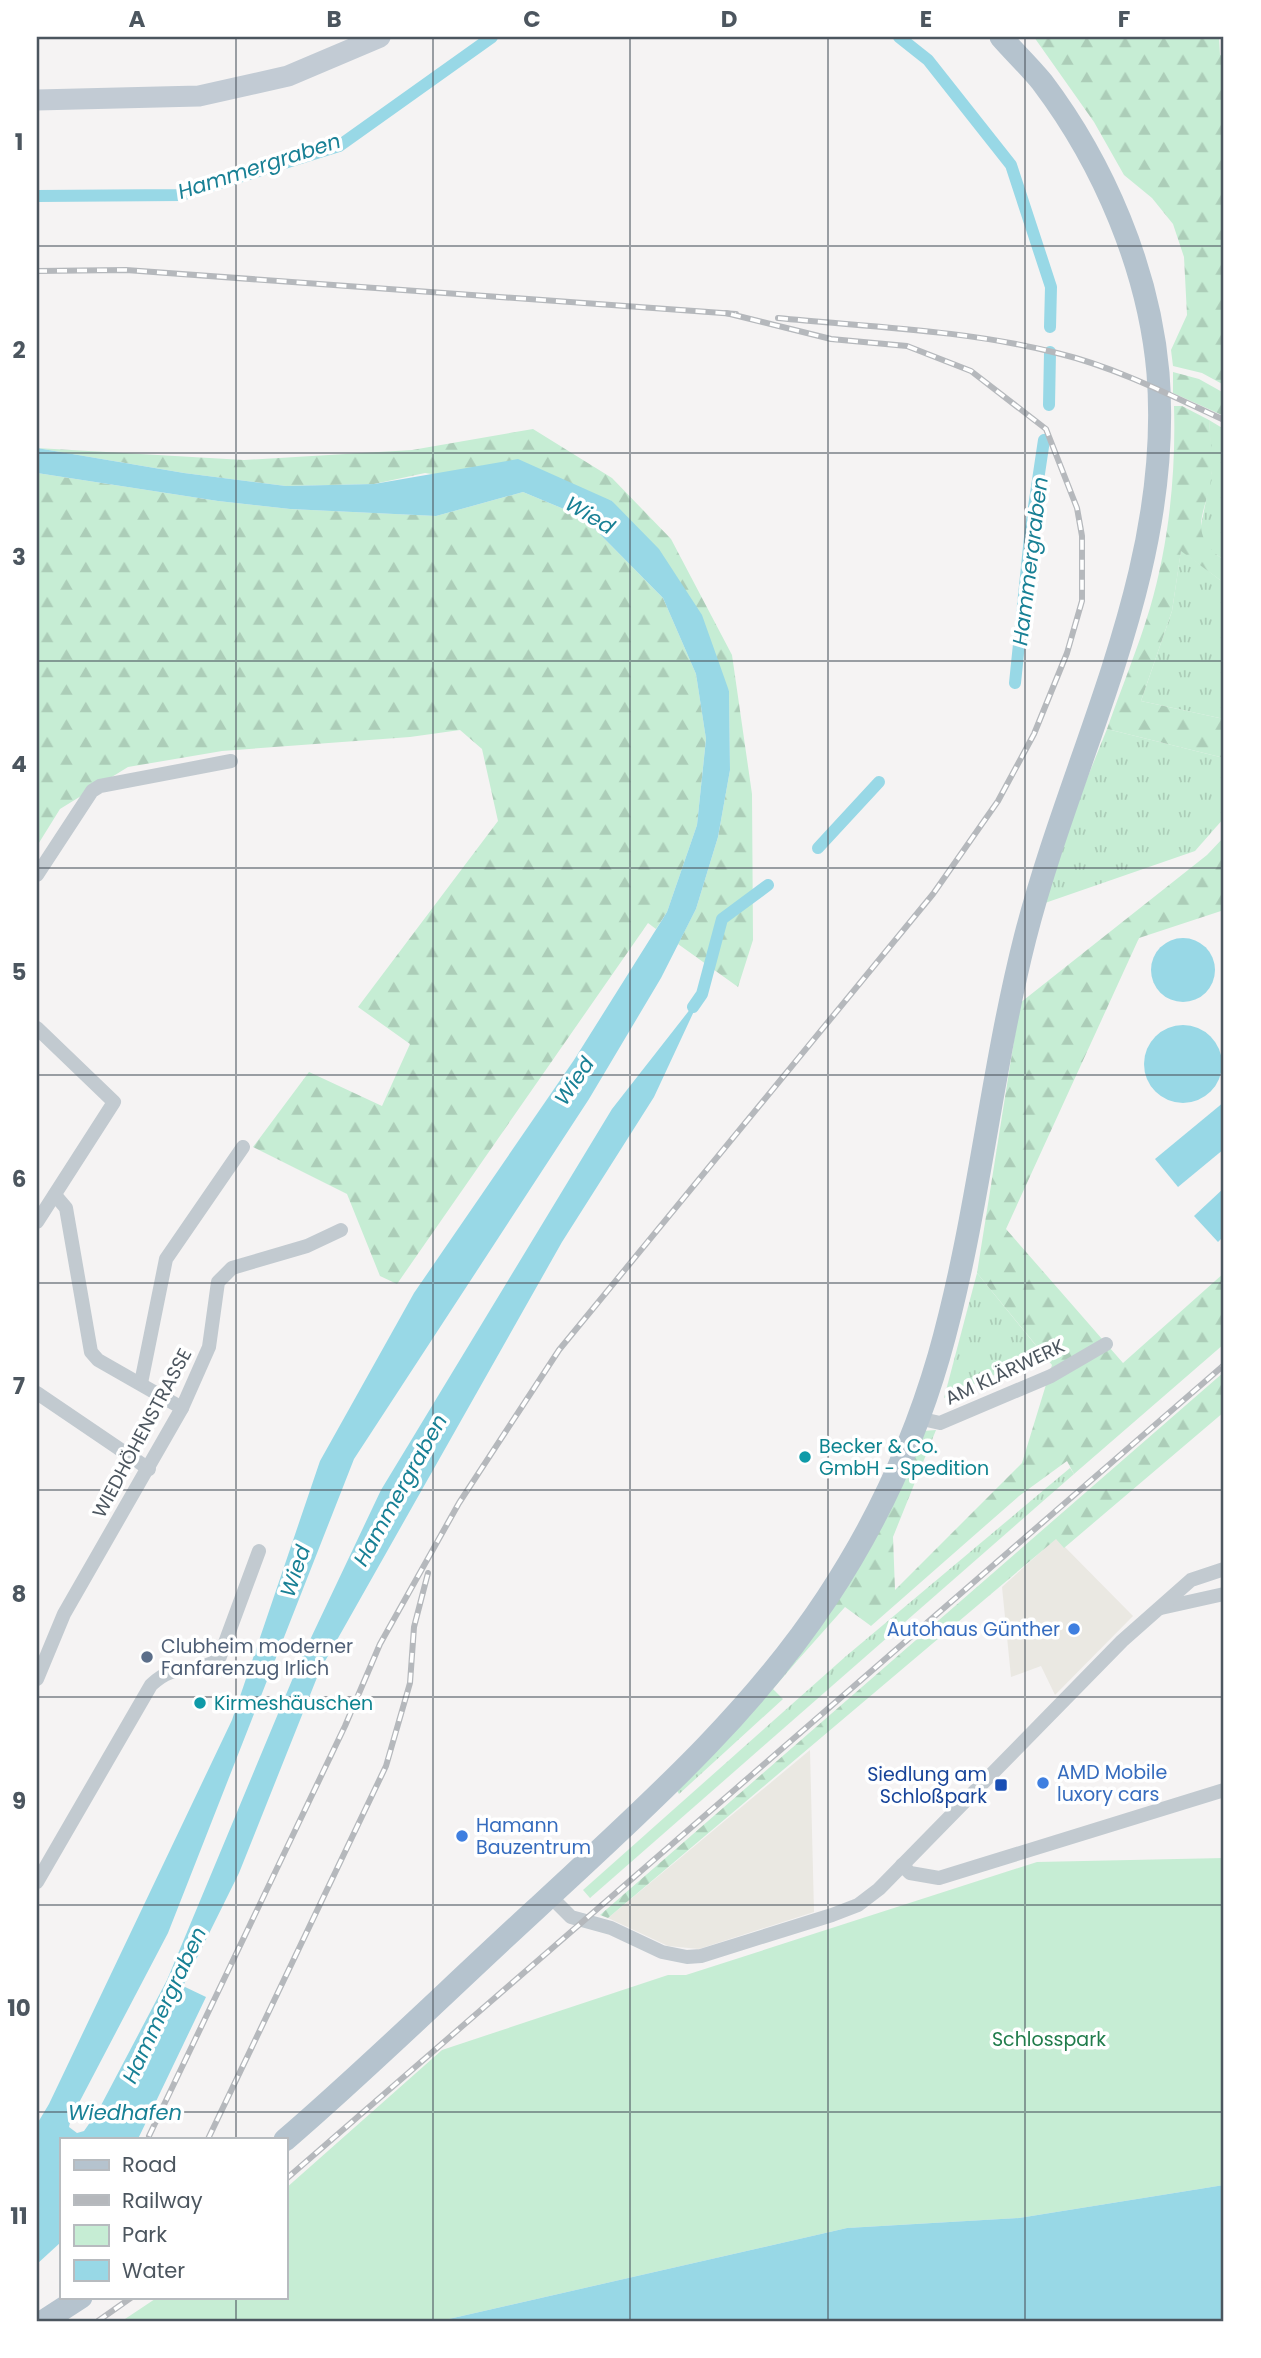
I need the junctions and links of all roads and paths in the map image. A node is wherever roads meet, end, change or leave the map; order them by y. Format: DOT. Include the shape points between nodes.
graph roads {
  1 [pos="343,37"];
  2 [pos="380,37"];
  3 [pos="1001,37"];
  4 [pos="1012,37"];
  5 [pos="1030,68"];
  6 [pos="262,81"];
  7 [pos="37,100"];
  8 [pos="231,761"];
  9 [pos="37,875"];
  10 [pos="37,1028"];
  11 [pos="243,1147"];
  12 [pos="55,1195"];
  13 [pos="37,1222"];
  14 [pos="341,1230"];
  15 [pos="1106,1344"];
  16 [pos="141,1383"];
  17 [pos="37,1393"];
  18 [pos="182,1408"];
  19 [pos="918,1418"];
  20 [pos="149,1469"];
  21 [pos="259,1551"];
  22 [pos="1224,1569"];
  23 [pos="1224,1594"];
  24 [pos="1160,1608"];
  25 [pos="37,1679"];
  26 [pos="1224,1790"];
  27 [pos="902,1865"];
  28 [pos="37,1882"];
  29 [pos="550,1896"];
  30 [pos="287,2138"];
  31 [pos="79,2298"];
  32 [pos="44,2321"];
  1 -- 6 [label="main road"];
  2 -- 6 [label="main road" via="288,76"];
  3 -- 5 [label="main road"];
  4 -- 5 [label="main road"];
  5 -- 19 [label="main road" via="1092,164 1133,258 1149,315 1157,369 1158,472 1146,554 1130,616 1025,939 956,1287"];
  6 -- 7 [label="main road" via="200,96"];
  8 -- 9 [label="street" via="100,786 92,791"];
  10 -- 12 [label="street" via="114,1101"];
  11 -- 16 [label="street" via="166,1259"];
  12 -- 13 [label="street"];
  12 -- 16 [label="street" via="66,1208 91,1352"];
  14 -- 18 [label="street, WIEDHÖHENSTRASSE" via="307,1246 232,1268 218,1282 209,1347"];
  15 -- 19 [label="street, AM KLÄRWERK" via="1051,1376 940,1423"];
  16 -- 18 [label="street"];
  17 -- 20 [label="street"];
  18 -- 20 [label="street, WIEDHÖHENSTRASSE"];
  19 -- 29 [label="main road" via="862,1540 784,1657 699,1754"];
  20 -- 25 [label="street, WIEDHÖHENSTRASSE" via="64,1614"];
  21 -- 28 [label="street" via="219,1659 205,1668 164,1673 151,1685"];
  22 -- 24 [label="street" via="1191,1580"];
  23 -- 24 [label="street"];
  24 -- 27 [label="street" via="1122,1640"];
  26 -- 27 [label="street" via="939,1878 910,1872"];
  27 -- 29 [label="street" via="858,1905 694,1956 670,1955 611,1928 577,1920"];
  29 -- 30 [label="main road"];
  31 -- 32 [label="main road"];
}
